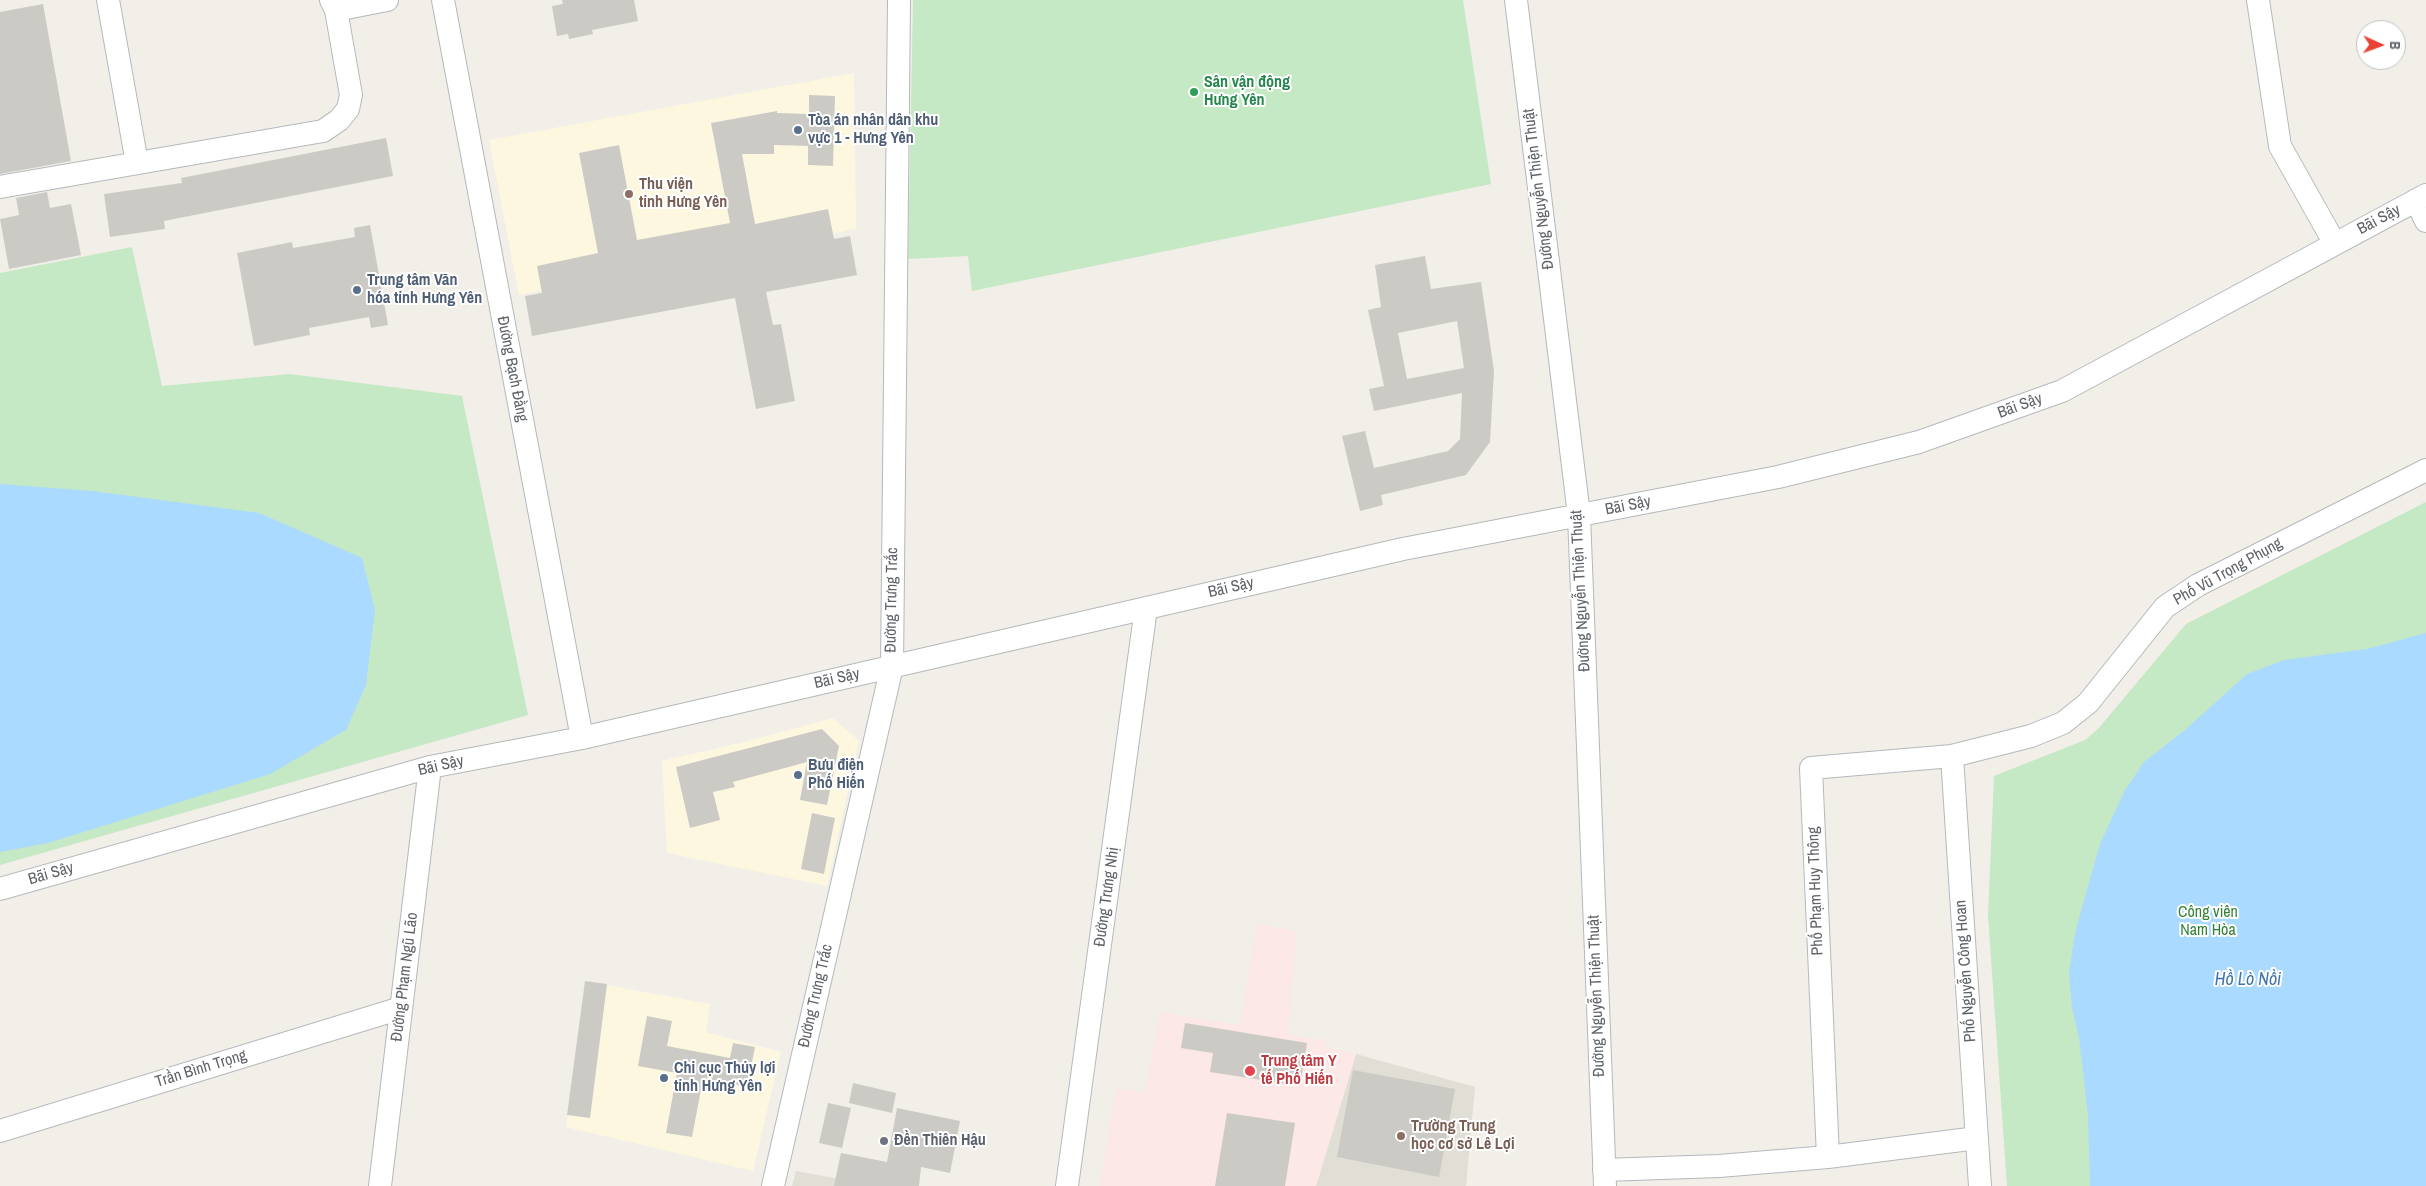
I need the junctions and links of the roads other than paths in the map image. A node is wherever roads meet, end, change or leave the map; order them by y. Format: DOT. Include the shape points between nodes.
graph roads {
  1 [pos="108,0"];
  2 [pos="387,0"];
  3 [pos="443,0"];
  4 [pos="899,0"];
  5 [pos="1516,0"];
  6 [pos="2258,0"];
  7 [pos="333,5"];
  8 [pos="137,163"];
  9 [pos="0,188"];
  10 [pos="2421,198"];
  11 [pos="2426,221"];
  12 [pos="2335,244"];
  13 [pos="2426,470"];
  14 [pos="1579,515"];
  15 [pos="1146,608"];
  16 [pos="892,666"];
  17 [pos="582,738"];
  18 [pos="1952,756"];
  19 [pos="430,767"];
  20 [pos="0,889"];
  21 [pos="402,1008"];
  22 [pos="0,1131"];
  23 [pos="1977,1138"];
  24 [pos="1828,1157"];
  25 [pos="1604,1178"];
  26 [pos="380,1186"];
  27 [pos="773,1186"];
  28 [pos="1067,1186"];
  29 [pos="1980,1186"];
  1 -- 8 [label="street"];
  2 -- 7 [label="street"];
  3 -- 17 [label="street, Đường Bạch Đằng"];
  4 -- 16 [label="street, Đường Trưng Trắc"];
  5 -- 14 [label="street, Đường Nguyễn Thiện Thuật"];
  6 -- 12 [label="street" via="2280,146"];
  7 -- 8 [label="street" via="351,95 348,109 339,120 323,131"];
  8 -- 9 [label="street"];
  10 -- 11 [label="street"];
  10 -- 12 [label="street, Bãi Sậy"];
  12 -- 14 [label="street, Bãi Sậy" via="2062,390 1928,439 1778,478"];
  13 -- 18 [label="street, Phố Vũ Trọng Phụng" via="2198,585 2165,607 2088,703 2063,723 2031,736"];
  14 -- 15 [label="street, Bãi Sậy" via="1404,549"];
  14 -- 25 [label="street, Đường Nguyễn Thiện Thuật"];
  15 -- 16 [label="street, Bãi Sậy"];
  15 -- 28 [label="street, Đường Trưng Nhị"];
  16 -- 17 [label="street, Bãi Sậy"];
  16 -- 27 [label="street, Đường Trưng Trắc"];
  17 -- 19 [label="street, Bãi Sậy"];
  18 -- 23 [label="street, Phố Nguyễn Công Hoan"];
  18 -- 24 [label="street, Phố Phạm Huy Thông" via="1811,768"];
  19 -- 20 [label="street, Bãi Sậy"];
  19 -- 21 [label="street, Đường Phạm Ngũ Lão"];
  21 -- 22 [label="street, Trần Bình Trọng"];
  21 -- 26 [label="street, Đường Phạm Ngũ Lão"];
  23 -- 24 [label="street"];
  23 -- 29 [label="street, Phố Nguyễn Công Hoan"];
  24 -- 25 [label="street"];
}
